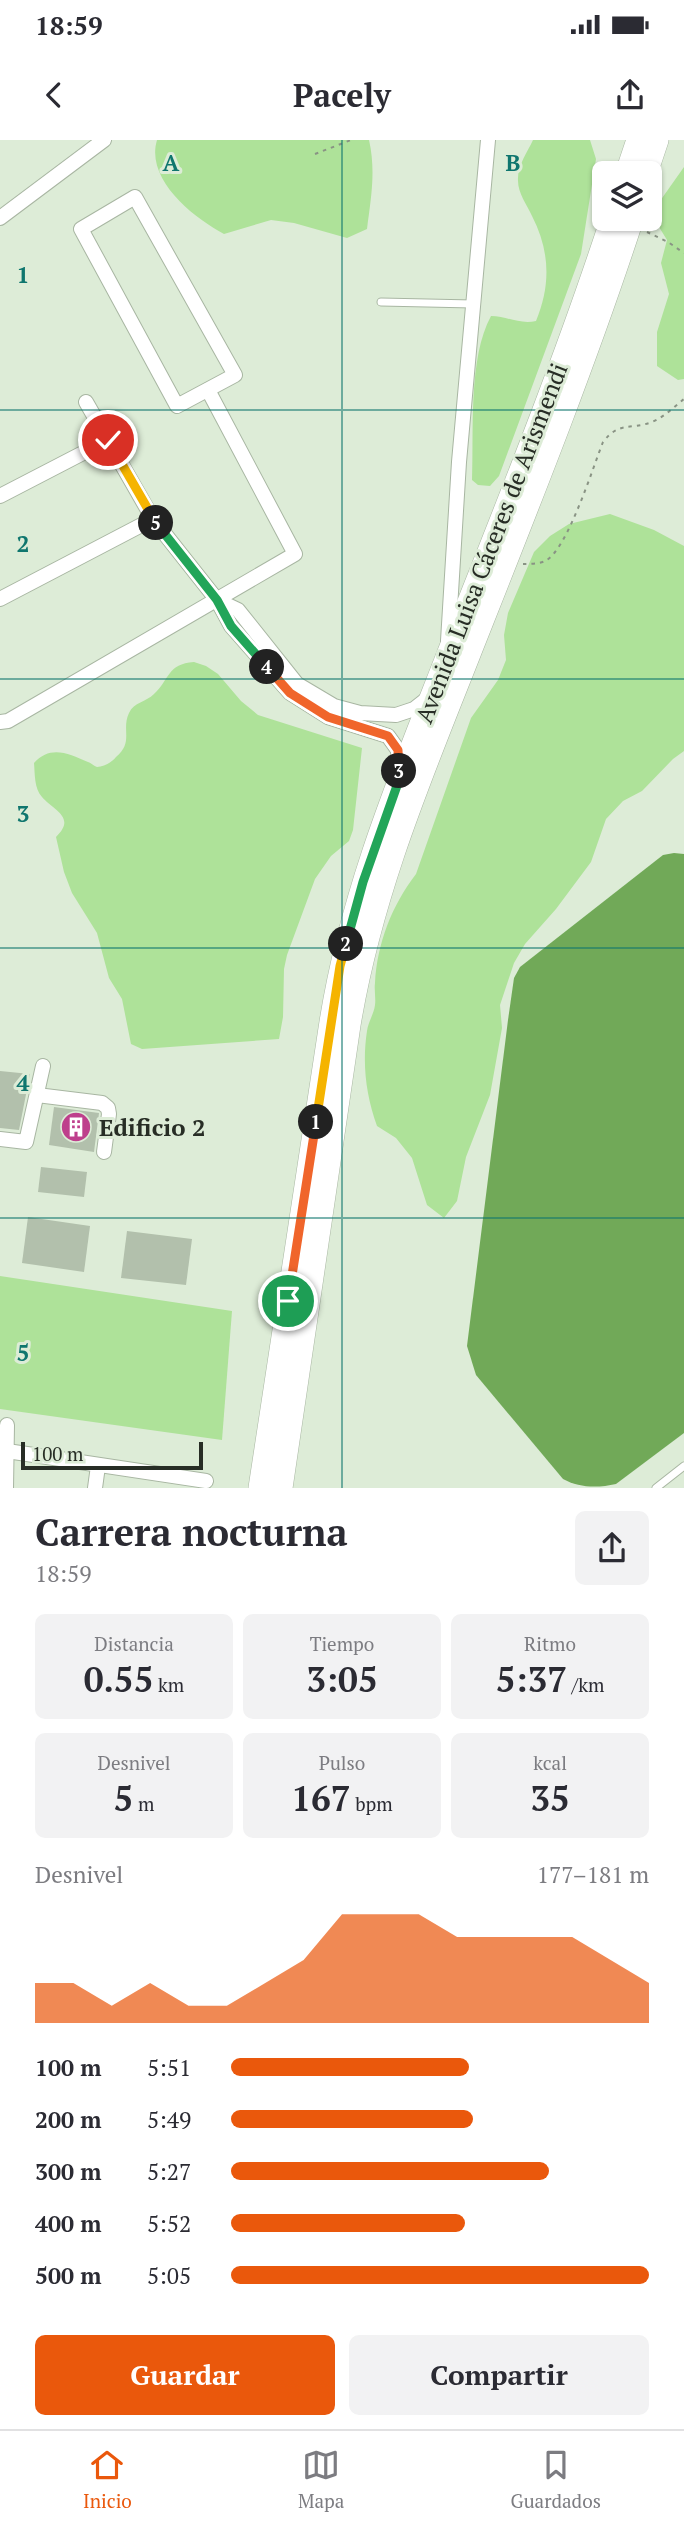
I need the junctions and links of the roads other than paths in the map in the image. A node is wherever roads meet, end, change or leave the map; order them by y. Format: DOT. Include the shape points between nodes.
graph roads {
  1 [pos="104,140"];
  2 [pos="488,140"];
  3 [pos="638,140"];
  4 [pos="657,140"];
  5 [pos="631,161"];
  6 [pos="650,161"];
  7 [pos="0,218"];
  8 [pos="620,231"];
  9 [pos="622,231"];
  10 [pos="381,302"];
  11 [pos="473,304"];
  12 [pos="208,390"];
  13 [pos="86,402"];
  14 [pos="108,440"];
  15 [pos="0,496"];
  16 [pos="153,519"];
  17 [pos="0,599"];
  18 [pos="217,600"];
  19 [pos="447,658"];
  20 [pos="433,694"];
  21 [pos="311,701"];
  22 [pos="0,722"];
  23 [pos="399,780"];
  24 [pos="43,1066"];
  25 [pos="37,1095"];
  26 [pos="0,1139"];
  27 [pos="104,1152"];
  28 [pos="299,1365"];
  29 [pos="7,1425"];
  30 [pos="7,1451"];
  31 [pos="98,1466"];
  32 [pos="684,1466"];
  33 [pos="206,1481"];
  34 [pos="173,1482"];
  35 [pos="6,1488"];
  36 [pos="95,1488"];
  37 [pos="260,1488"];
  38 [pos="281,1488"];
  39 [pos="299,1488"];
  40 [pos="656,1488"];
  1 -- 7 [label="street"];
  2 -- 11 [label="street"];
  3 -- 5 [label="main road"];
  4 -- 6 [label="main road"];
  8 -- 19 [label="main road, Avenida Luisa Cáceres de Arismendi" via="537,426"];
  9 -- 28 [label="main road, Avenida Luisa Cáceres de Arismendi" via="605,297 405,816 368,933 351,1014"];
  10 -- 11 [label="lane"];
  11 -- 19 [label="street"];
  12 -- 12 [label="street" via="235,375 135,197 81,229 177,405"];
  12 -- 18 [label="street" via="295,554"];
  13 -- 14 [label="street"];
  14 -- 15 [label="street"];
  14 -- 16 [label="street"];
  16 -- 17 [label="street"];
  16 -- 18 [label="street"];
  18 -- 21 [label="street" via="231,626 249,635 290,693"];
  18 -- 22 [label="street"];
  19 -- 20 [label="main road, Avenida Luisa Cáceres de Arismendi"];
  20 -- 21 [label="street" via="414,709 396,715 360,713"];
  20 -- 23 [label="main road, Avenida Luisa Cáceres de Arismendi"];
  21 -- 23 [label="street" via="328,717 388,736 398,750"];
  23 -- 37 [label="main road, Avenida Luisa Cáceres de Arismendi" via="340,966"];
  24 -- 25 [label="street"];
  25 -- 26 [label="street" via="26,1142"];
  25 -- 27 [label="street" via="102,1103 108,1108"];
  28 -- 38 [label="main road, Avenida Luisa Cáceres de Arismendi"];
  28 -- 39 [label="main road" via="294,1465"];
  29 -- 30 [label="street"];
  30 -- 31 [label="street"];
  30 -- 35 [label="street"];
  31 -- 34 [label="street"];
  31 -- 36 [label="street"];
  32 -- 40 [label="lane"];
  33 -- 34 [label="street"];
}
